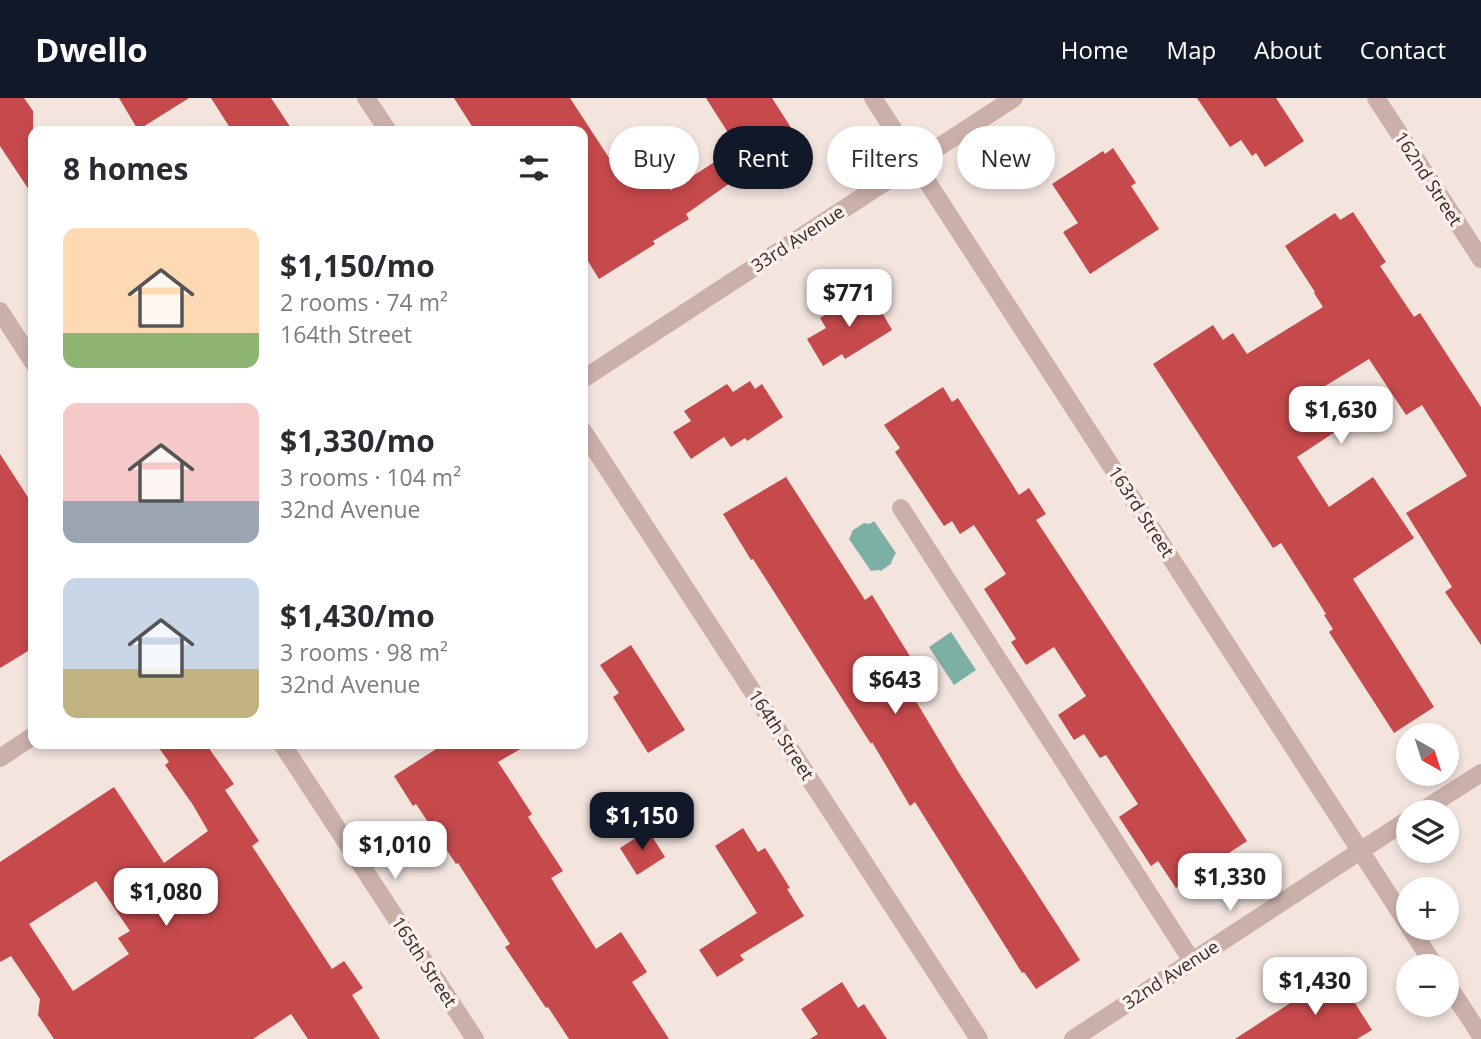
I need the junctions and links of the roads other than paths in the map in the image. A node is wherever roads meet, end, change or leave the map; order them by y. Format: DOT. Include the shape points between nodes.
graph roads {
  1 [pos="366,98"];
  2 [pos="873,98"];
  3 [pos="1014,98"];
  4 [pos="1376,98"];
  5 [pos="385,126"];
  6 [pos="891,126"];
  7 [pos="943,144"];
  8 [pos="874,189"];
  9 [pos="932,189"];
  10 [pos="1481,259"];
  11 [pos="0,311"];
  12 [pos="28,354"];
  13 [pos="588,376"];
  14 [pos="588,438"];
  15 [pos="901,508"];
  16 [pos="28,739"];
  17 [pos="285,749"];
  18 [pos="0,758"];
  19 [pos="1481,773"];
  20 [pos="1439,800"];
  21 [pos="1396,827"];
  22 [pos="1360,851"];
  23 [pos="1396,907"];
  24 [pos="1192,961"];
  25 [pos="1459,1002"];
  26 [pos="1481,1036"];
  27 [pos="475,1039"];
  28 [pos="979,1039"];
  29 [pos="1073,1039"];
  1 -- 5 [label="street"];
  2 -- 6 [label="street, 163rd Street"];
  3 -- 7 [label="street, 33rd Avenue"];
  4 -- 10 [label="street, 162nd Street"];
  8 -- 13 [label="street, 33rd Avenue"];
  9 -- 22 [label="street, 163rd Street"];
  11 -- 12 [label="street"];
  14 -- 28 [label="street, 164th Street"];
  15 -- 24 [label="street"];
  16 -- 18 [label="street"];
  17 -- 27 [label="street, 165th Street"];
  19 -- 20 [label="street"];
  21 -- 22 [label="street, 32nd Avenue"];
  22 -- 23 [label="street, 163rd Street"];
  22 -- 24 [label="street, 32nd Avenue"];
  24 -- 29 [label="street, 32nd Avenue"];
  25 -- 26 [label="street"];
}
